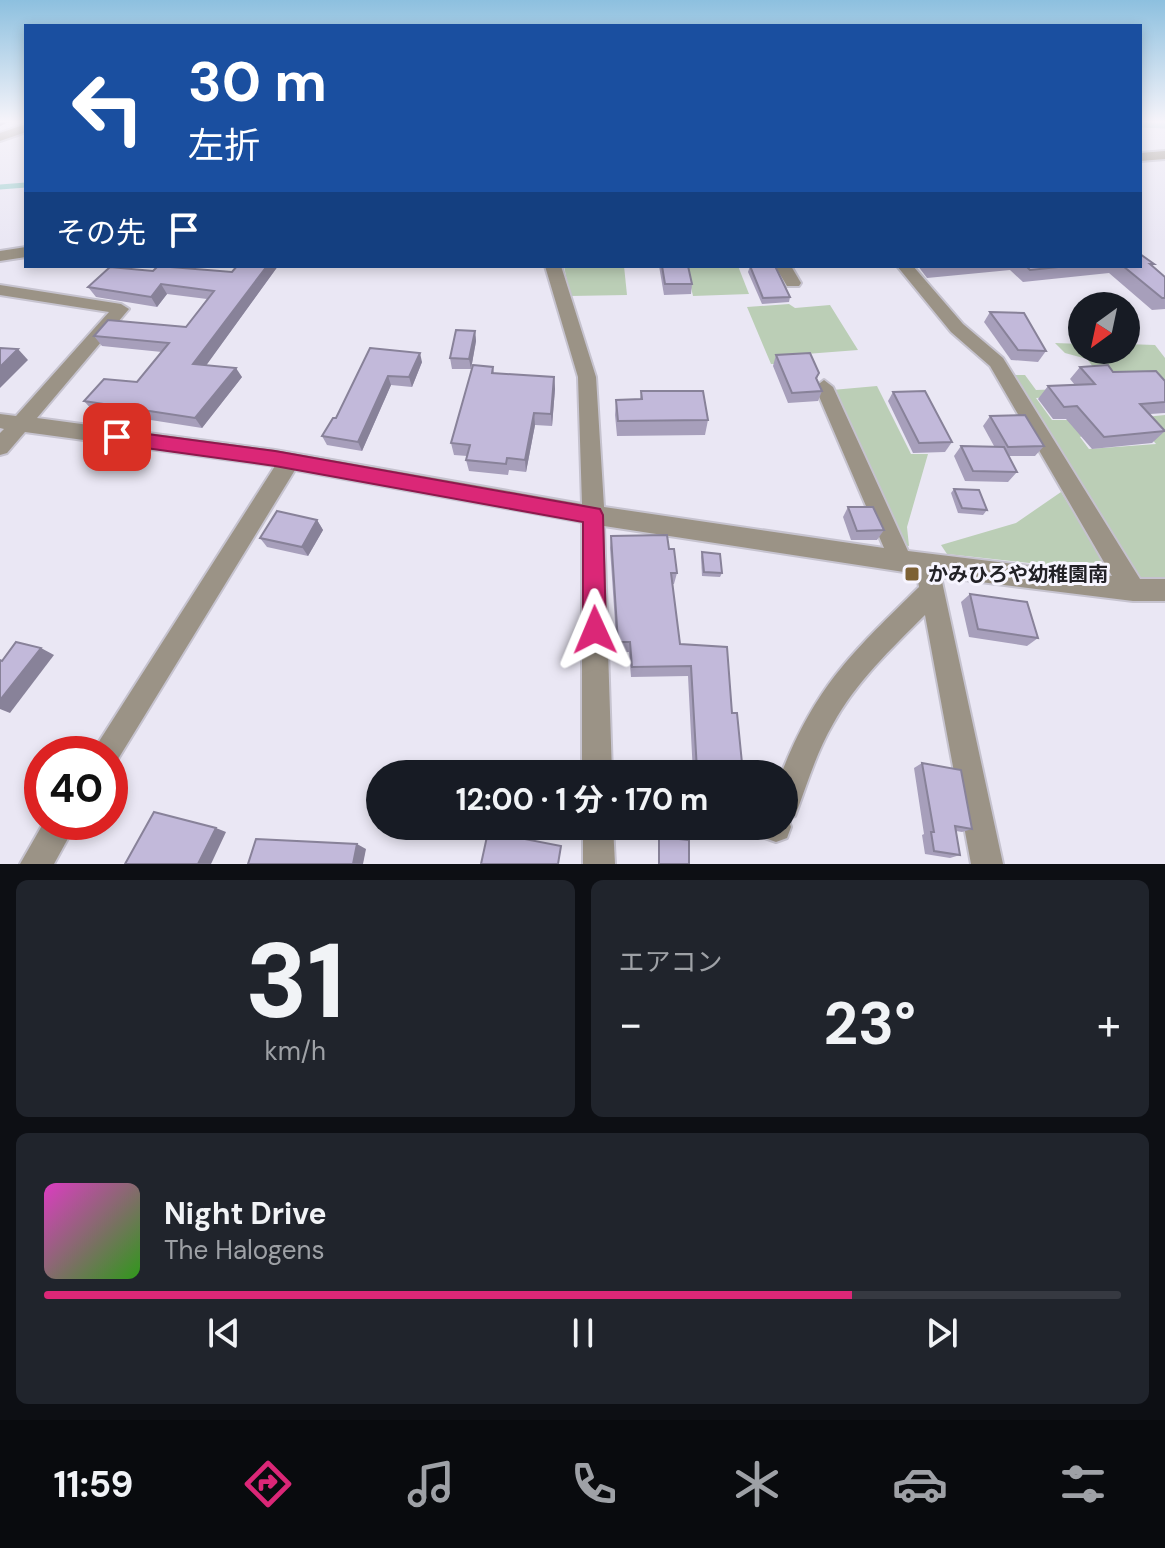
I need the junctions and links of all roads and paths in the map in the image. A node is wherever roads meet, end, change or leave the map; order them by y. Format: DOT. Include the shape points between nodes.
graph roads {
  1 [pos="24,252"];
  2 [pos="0,256"];
  3 [pos="554,268"];
  4 [pos="784,268"];
  5 [pos="907,268"];
  6 [pos="793,283"];
  7 [pos="0,290"];
  8 [pos="824,387"];
  9 [pos="0,421"];
  10 [pos="23,424"];
  11 [pos="0,447"];
  12 [pos="289,461"];
  13 [pos="593,515"];
  14 [pos="920,573"];
  15 [pos="1133,590"];
  16 [pos="1165,590"];
  17 [pos="116,736"];
  18 [pos="597,760"];
  19 [pos="798,769"];
  20 [pos="51,840"];
  21 [pos="598,840"];
  22 [pos="36,864"];
  23 [pos="599,864"];
  24 [pos="987,864"];
  1 -- 2 [label="street"];
  3 -- 13 [label="street" via="587,377"];
  4 -- 6 [label="street"];
  5 -- 15 [label="street" via="957,328 997,362"];
  7 -- 10 [label="street" via="121,309"];
  8 -- 14 [label="street"];
  9 -- 10 [label="street"];
  10 -- 11 [label="street"];
  10 -- 12 [label="street"];
  12 -- 13 [label="street"];
  12 -- 17 [label="street"];
  13 -- 14 [label="street"];
  13 -- 18 [label="street"];
  14 -- 15 [label="street"];
  14 -- 19 [label="street" via="832,698"];
  14 -- 24 [label="street"];
  15 -- 16 [label="street"];
  20 -- 22 [label="street"];
  21 -- 23 [label="street"];
}
